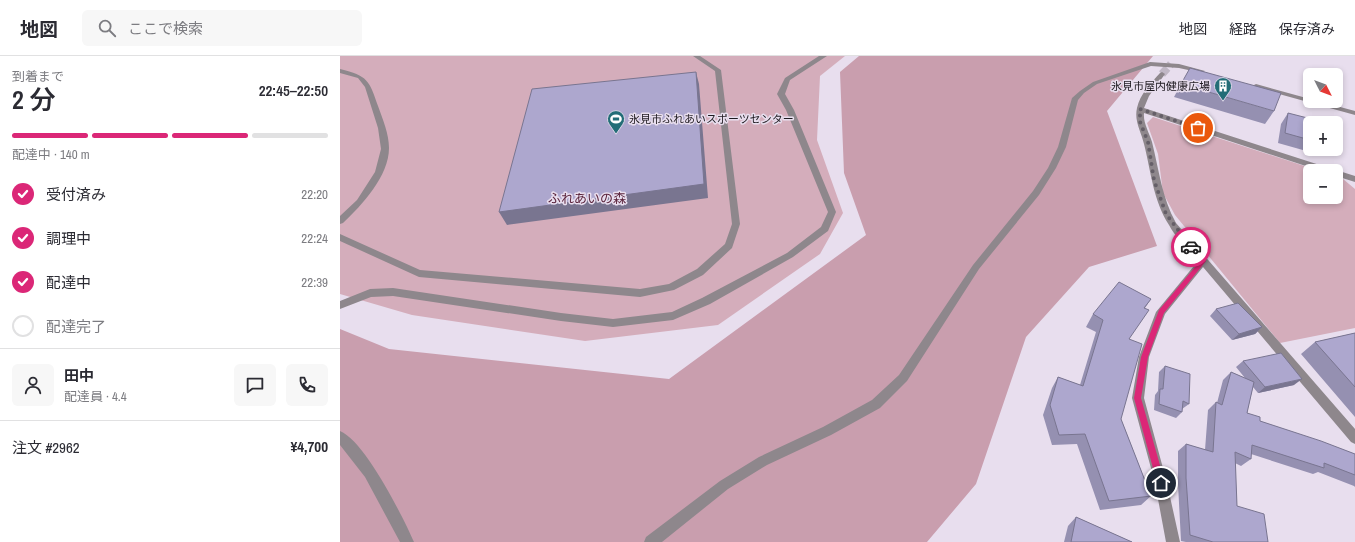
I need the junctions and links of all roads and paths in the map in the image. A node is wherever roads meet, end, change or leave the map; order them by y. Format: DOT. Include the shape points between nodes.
graph roads {
  1 [pos="696,56"];
  2 [pos="824,56"];
  3 [pos="340,71"];
  4 [pos="1162,74"];
  5 [pos="1214,74"];
  6 [pos="1243,82"];
  7 [pos="1303,99"];
  8 [pos="1336,108"];
  9 [pos="1140,109"];
  10 [pos="1355,113"];
  11 [pos="1308,164"];
  12 [pos="1343,175"];
  13 [pos="1355,179"];
  14 [pos="340,221"];
  15 [pos="340,237"];
  16 [pos="1203,261"];
  17 [pos="340,305"];
  18 [pos="340,437"];
  19 [pos="1355,438"];
  20 [pos="407,542"];
  21 [pos="651,542"];
  22 [pos="1173,542"];
  1 -- 15 [label="street" via="718,70 736,224 728,246 700,272 671,287 640,293 419,273"];
  2 -- 17 [label="street" via="787,79 781,94 832,212 825,229 790,256 706,301 673,316 613,323 561,318 393,292 370,293"];
  3 -- 14 [label="street" via="360,77 368,86 382,128 385,149 379,172 360,202"];
  4 -- 9 [label="street" via="1145,96"];
  5 -- 21 [label="street" via="1179,66 1150,64 1107,78 1082,92 1075,100 1062,147 1052,168 1036,193 976,267 903,378 876,404 763,461 724,485"];
  6 -- 7 [label="street"];
  8 -- 10 [label="street"];
  9 -- 11 [label="street"];
  9 -- 16 [label="street" via="1140,122 1148,142 1154,180 1166,214"];
  12 -- 13 [label="street"];
  16 -- 19 [label="street"];
  16 -- 22 [label="street" via="1161,312 1144,357 1138,398 1161,483"];
  18 -- 20 [label="street" via="353,449 376,483"];
}
